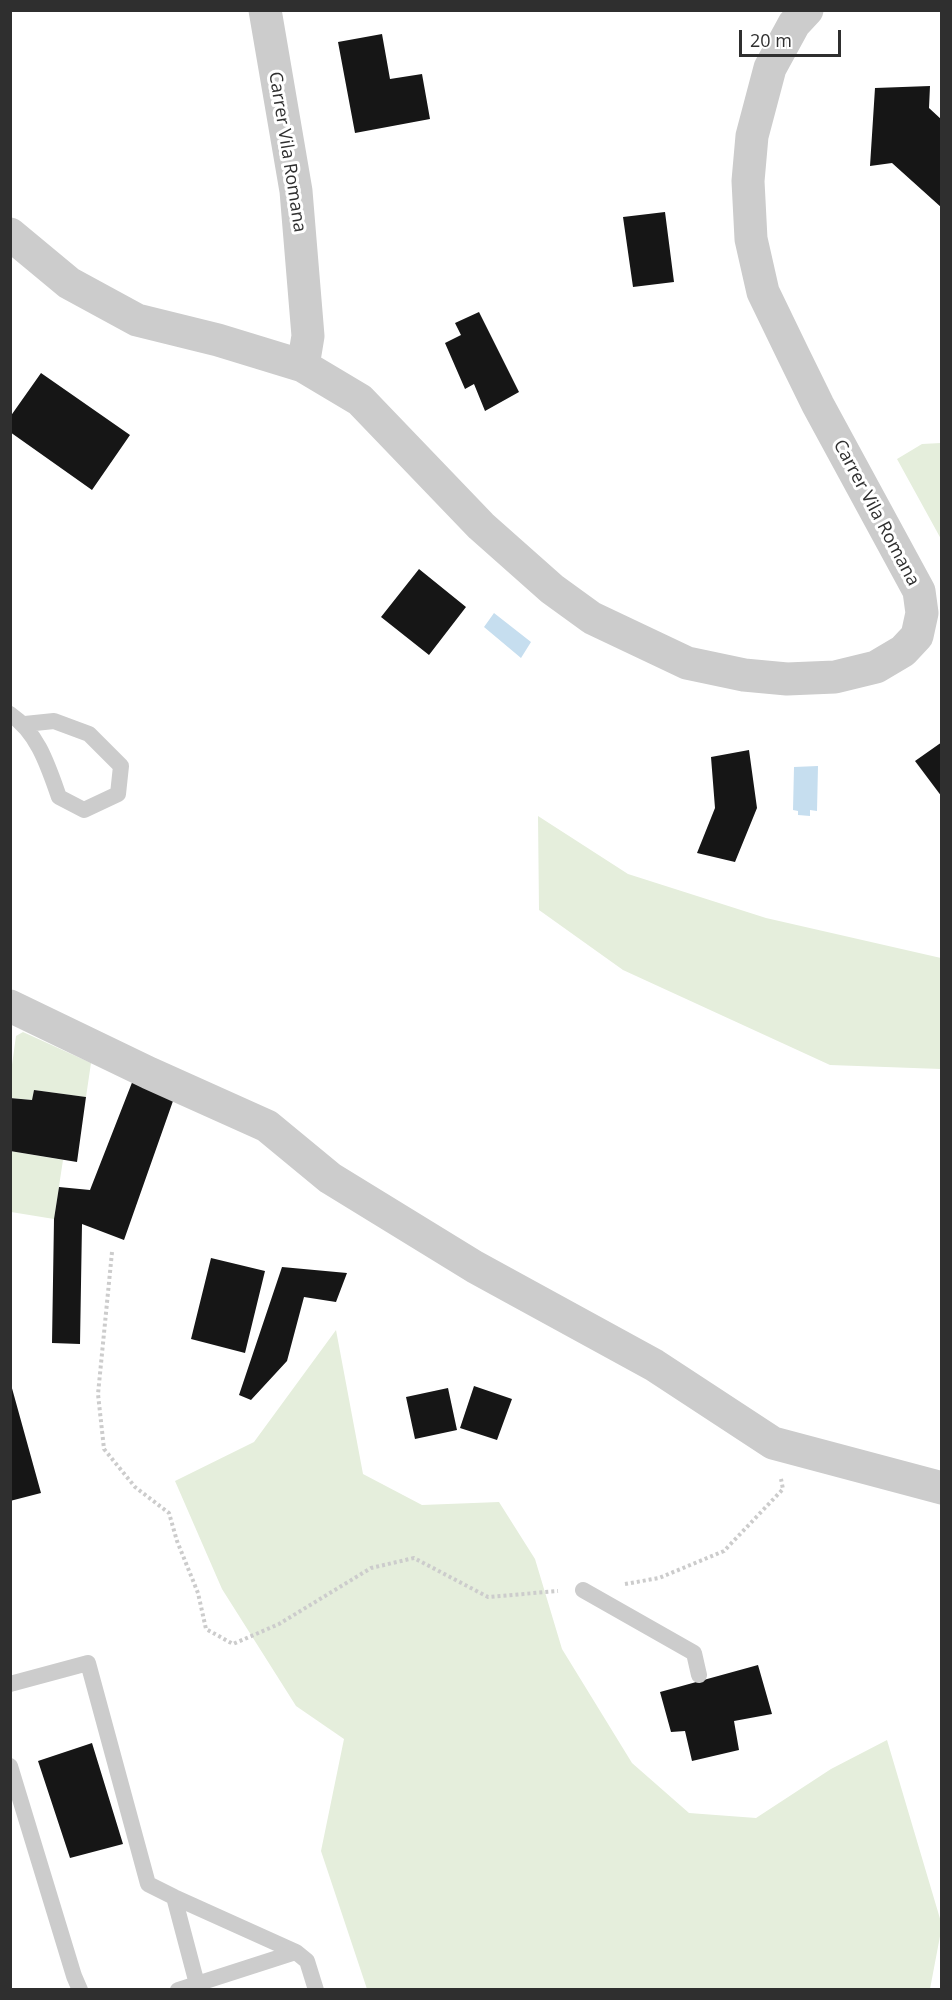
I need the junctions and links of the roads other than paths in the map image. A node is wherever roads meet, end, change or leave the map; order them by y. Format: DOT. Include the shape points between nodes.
graph roads {
  1 [pos="265,10"];
  2 [pos="807,10"];
  3 [pos="10,234"];
  4 [pos="303,366"];
  5 [pos="18,719"];
  6 [pos="10,1006"];
  7 [pos="942,1488"];
  8 [pos="583,1590"];
  9 [pos="699,1676"];
  10 [pos="10,1684"];
  11 [pos="10,1766"];
  12 [pos="174,1897"];
  13 [pos="296,1952"];
  14 [pos="197,1984"];
  15 [pos="81,1989"];
  16 [pos="178,1989"];
  17 [pos="316,1989"];
  1 -- 4 [label="street, Carrer Vila Romana" via="296,191 308,336"];
  2 -- 4 [label="street, Carrer Vila Romana" via="794,24 770,68 752,136 748,181 752,239 763,292 818,405 919,591 922,613 917,636 903,651 876,667 835,677 787,679 744,675 687,663 592,618 552,589 481,526 360,400"];
  3 -- 4 [label="street, Carrer Vila Romana" via="69,283 137,320"];
  5 -- 5 [label="lane" via="46,760 59,797 84,810 118,794 121,766 89,734 54,721"];
  6 -- 7 [label="street" via="267,1126 330,1178 475,1267 654,1365 773,1443"];
  8 -- 9 [label="lane" via="694,1653"];
  10 -- 12 [label="lane" via="88,1663 148,1884"];
  11 -- 15 [label="lane"];
  12 -- 13 [label="lane"];
  12 -- 14 [label="lane"];
  13 -- 14 [label="lane"];
  13 -- 17 [label="lane" via="307,1961"];
  14 -- 16 [label="lane"];
}
